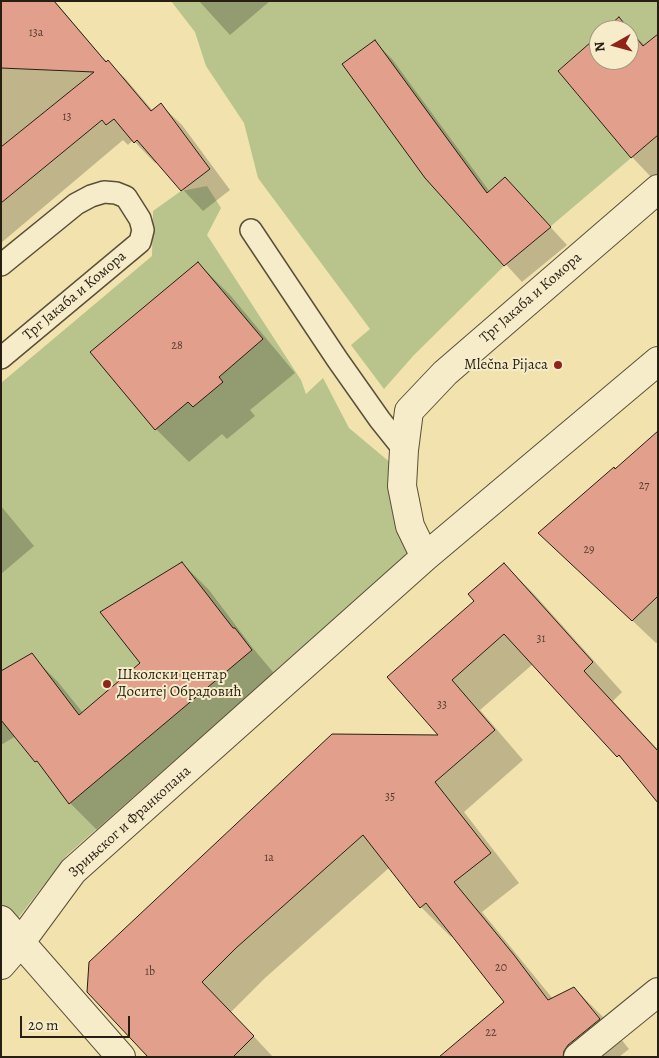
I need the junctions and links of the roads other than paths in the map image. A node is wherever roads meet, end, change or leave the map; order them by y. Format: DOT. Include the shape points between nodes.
graph roads {
  1 [pos="658,189"];
  2 [pos="251,230"];
  3 [pos="1,265"];
  4 [pos="1,358"];
  5 [pos="658,361"];
  6 [pos="404,450"];
  7 [pos="425,557"];
  8 [pos="1,920"];
  9 [pos="20,943"];
  10 [pos="1,965"];
  11 [pos="658,992"];
  12 [pos="590,1053"];
  13 [pos="121,1057"];
  1 -- 6 [label="street, Трг Јакаба и Комора" via="445,372 409,411"];
  2 -- 6 [label="lane" via="337,359"];
  3 -- 4 [label="lane, Трг Јакаба и Комора" via="76,204 91,196 104,192 126,197 140,219 143,230 140,242"];
  5 -- 7 [label="street"];
  6 -- 7 [label="street, Трг Јакаба и Комора" via="402,486 410,526"];
  7 -- 9 [label="street, Зрињског и Франкопана" via="73,871"];
  8 -- 9 [label="street"];
  9 -- 10 [label="street, Зрињског и Франкопана"];
  9 -- 13 [label="street"];
  11 -- 12 [label="street"];
}
